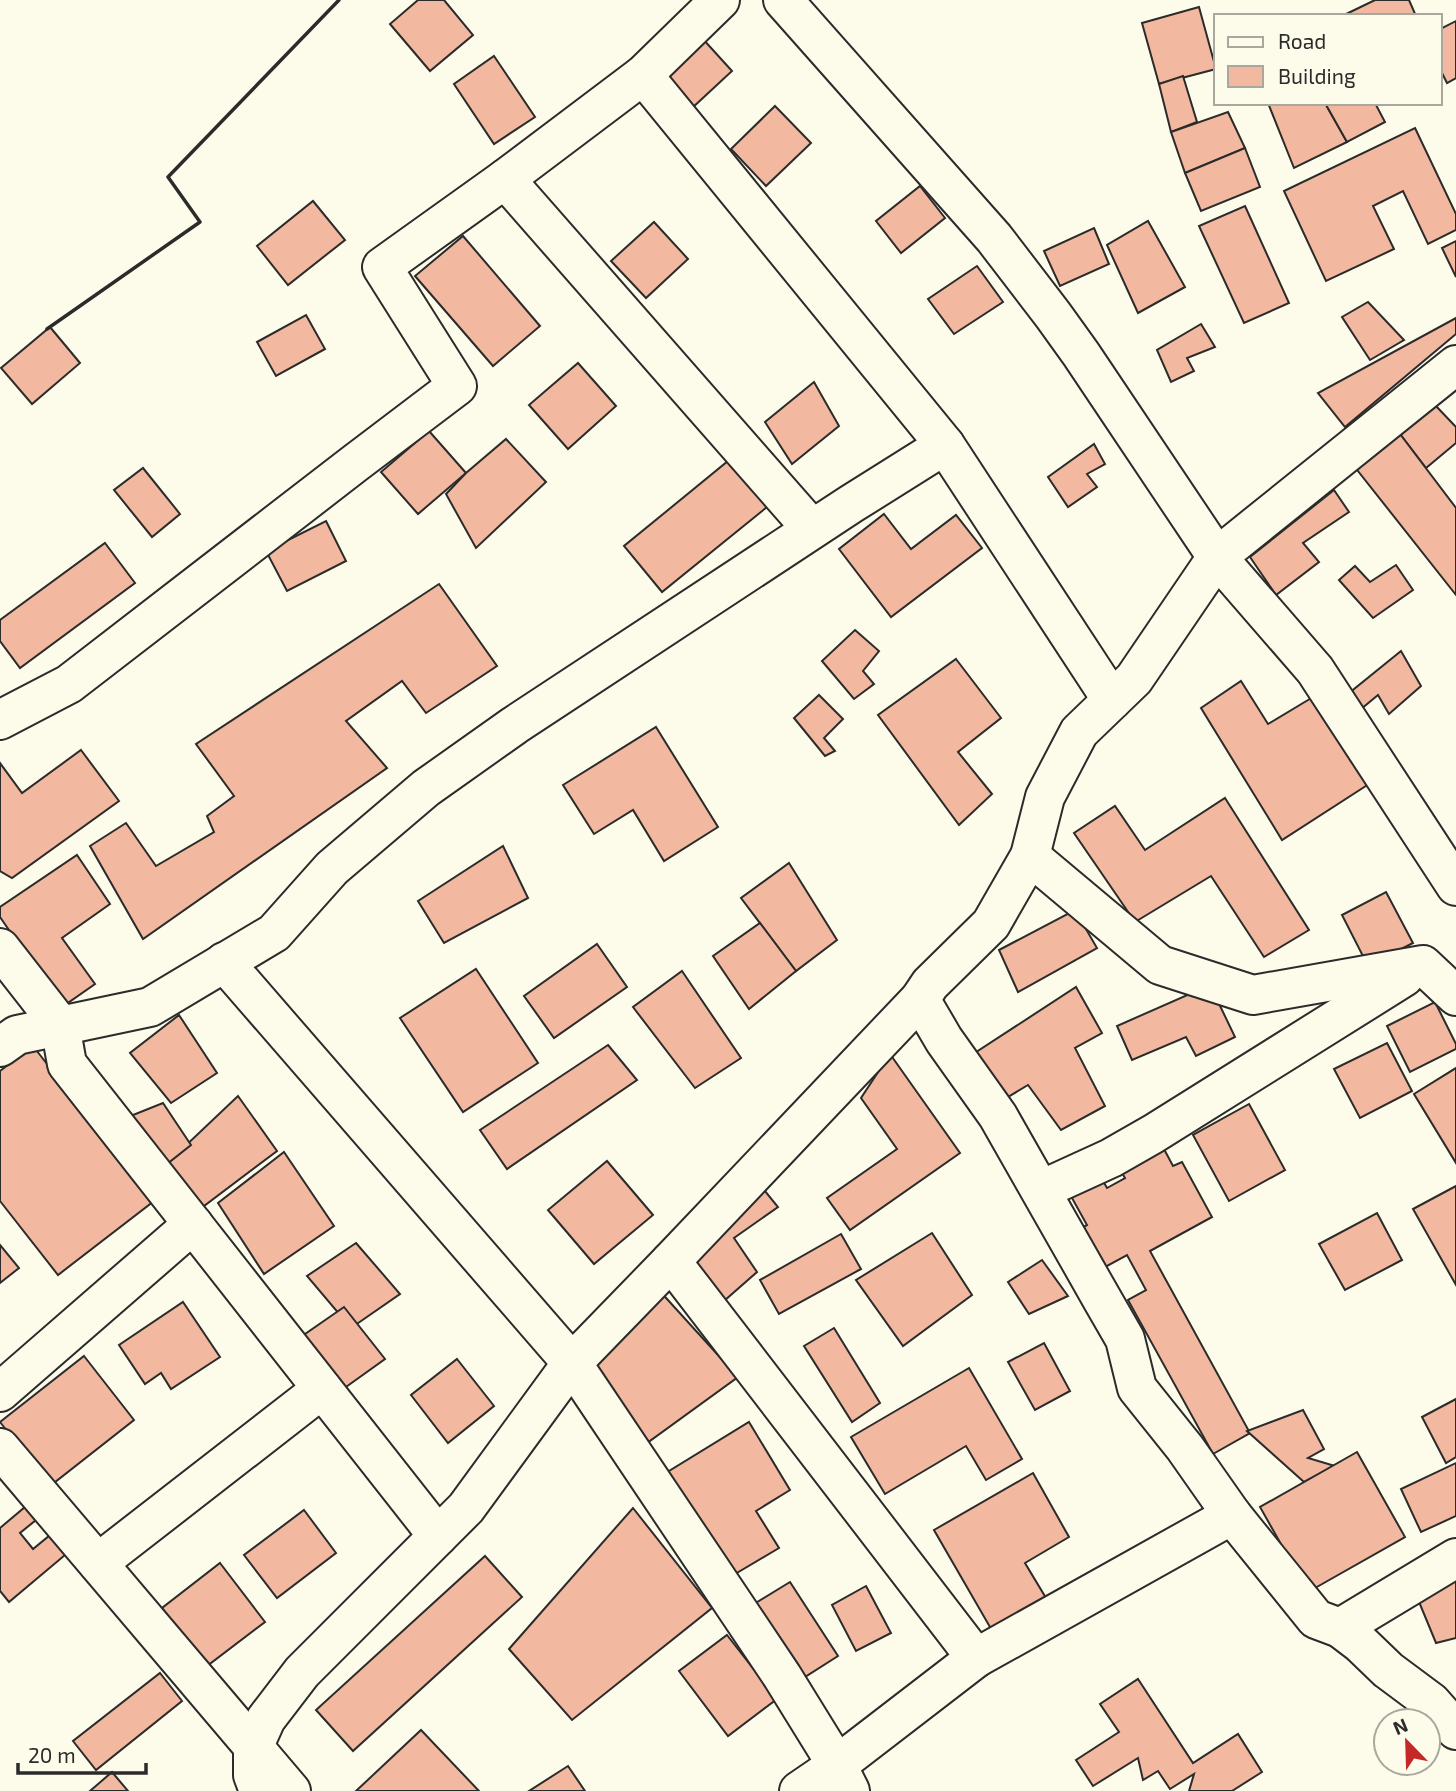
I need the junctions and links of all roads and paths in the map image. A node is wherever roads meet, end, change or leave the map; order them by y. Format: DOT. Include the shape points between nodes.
graph roads {
  1 [pos="720,0"];
  2 [pos="783,0"];
  3 [pos="643,75"];
  4 [pos="505,178"];
  5 [pos="1455,367"];
  6 [pos="945,445"];
  7 [pos="812,529"];
  8 [pos="1217,557"];
  9 [pos="1112,700"];
  10 [pos="0,720"];
  11 [pos="1030,856"];
  12 [pos="1456,886"];
  13 [pos="0,948"];
  14 [pos="223,962"];
  15 [pos="1440,963"];
  16 [pos="1456,996"];
  17 [pos="920,999"];
  18 [pos="60,1025"];
  19 [pos="0,1048"];
  20 [pos="1041,1190"];
  21 [pos="193,1224"];
  22 [pos="671,1261"];
  23 [pos="572,1363"];
  24 [pos="322,1389"];
  25 [pos="0,1392"];
  26 [pos="0,1448"];
  27 [pos="1232,1515"];
  28 [pos="438,1536"];
  29 [pos="1456,1558"];
  30 [pos="98,1563"];
  31 [pos="1340,1628"];
  32 [pos="976,1658"];
  33 [pos="1456,1730"];
  34 [pos="253,1748"];
  35 [pos="844,1778"];
  36 [pos="259,1791"];
  37 [pos="291,1791"];
  38 [pos="799,1791"];
  1 -- 3 [label="street"];
  2 -- 8 [label="street" via="994,238 1081,354"];
  3 -- 4 [label="street"];
  3 -- 6 [label="street"];
  4 -- 7 [label="street"];
  4 -- 10 [label="street" via="382,267 457,387 69,684"];
  5 -- 8 [label="street"];
  6 -- 7 [label="street"];
  6 -- 9 [label="street"];
  7 -- 14 [label="street" via="515,724 426,788 331,868 274,933"];
  8 -- 9 [label="street" via="1134,679"];
  8 -- 12 [label="street" via="1315,670"];
  9 -- 11 [label="street" via="1079,732 1045,797"];
  11 -- 15 [label="street" via="1160,965 1252,995"];
  11 -- 17 [label="street" via="991,924"];
  13 -- 18 [label="street"];
  14 -- 18 [label="street" via="150,1007"];
  14 -- 23 [label="street"];
  15 -- 16 [label="street"];
  15 -- 20 [label="street" via="1153,1134"];
  17 -- 20 [label="street"];
  17 -- 22 [label="street"];
  18 -- 19 [label="street" via="17,1035"];
  18 -- 21 [label="street" via="66,1064"];
  20 -- 27 [label="street" via="1125,1339 1137,1388"];
  21 -- 24 [label="street"];
  21 -- 25 [label="street"];
  22 -- 23 [label="street"];
  22 -- 32 [label="street"];
  23 -- 28 [label="street" via="466,1508"];
  23 -- 35 [label="street" via="782,1676"];
  24 -- 28 [label="street"];
  24 -- 30 [label="street"];
  26 -- 30 [label="street"];
  27 -- 31 [label="street" via="1315,1619"];
  27 -- 32 [label="street"];
  28 -- 34 [label="street" via="302,1672 266,1719"];
  29 -- 31 [label="street"];
  30 -- 34 [label="street"];
  31 -- 33 [label="street" via="1431,1702"];
  32 -- 35 [label="street"];
  34 -- 36 [label="street" via="253,1775"];
  34 -- 37 [label="street"];
  35 -- 38 [label="street"];
}
